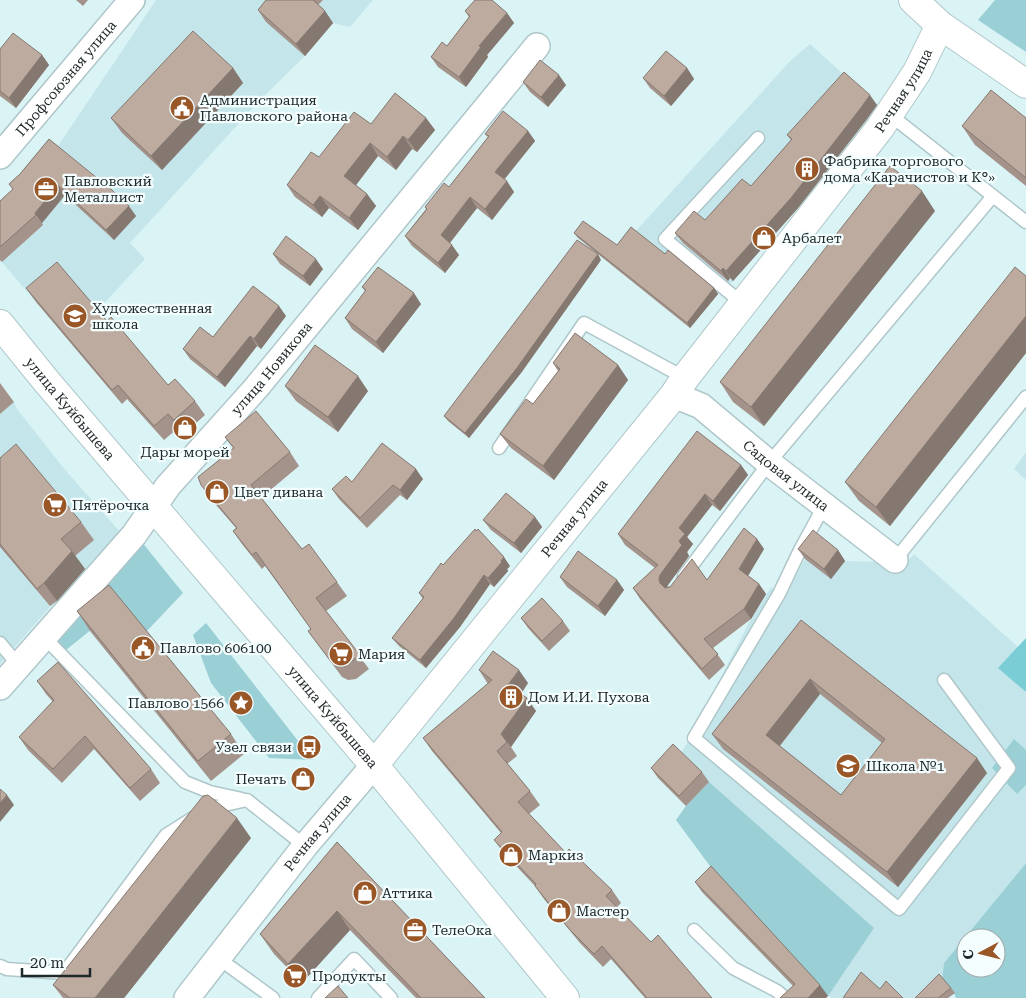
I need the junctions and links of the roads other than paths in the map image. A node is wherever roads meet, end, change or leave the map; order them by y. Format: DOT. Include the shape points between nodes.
graph roads {
  1 [pos="132,0"];
  2 [pos="914,0"];
  3 [pos="940,25"];
  4 [pos="537,46"];
  5 [pos="1026,84"];
  6 [pos="889,114"];
  7 [pos="758,138"];
  8 [pos="0,156"];
  9 [pos="993,196"];
  10 [pos="1026,222"];
  11 [pos="743,304"];
  12 [pos="0,324"];
  13 [pos="680,386"];
  14 [pos="1026,398"];
  15 [pos="499,448"];
  16 [pos="769,463"];
  17 [pos="154,506"];
  18 [pos="824,506"];
  19 [pos="895,560"];
  20 [pos="680,582"];
  21 [pos="44,637"];
  22 [pos="0,644"];
  23 [pos="18,665"];
  24 [pos="944,680"];
  25 [pos="0,687"];
  26 [pos="374,765"];
  27 [pos="247,800"];
  28 [pos="305,846"];
  29 [pos="694,930"];
  30 [pos="218,958"];
  31 [pos="0,966"];
  32 [pos="187,998"];
  33 [pos="273,998"];
  34 [pos="318,998"];
  35 [pos="392,998"];
  36 [pos="565,998"];
  37 [pos="785,998"];
  1 -- 8 [label="street, Профсоюзная улица"];
  2 -- 3 [label="street"];
  3 -- 5 [label="street"];
  3 -- 6 [label="street, Речная улица" via="917,72"];
  4 -- 17 [label="street, улица Новикова" via="256,388"];
  6 -- 9 [label="lane"];
  6 -- 11 [label="street, Речная улица"];
  7 -- 11 [label="lane" via="665,239"];
  9 -- 10 [label="lane"];
  9 -- 16 [label="lane"];
  11 -- 13 [label="street, Речная улица"];
  12 -- 17 [label="street, улица Куйбышева"];
  13 -- 15 [label="lane" via="584,323"];
  13 -- 16 [label="street, Садовая улица"];
  13 -- 26 [label="street, Речная улица"];
  14 -- 19 [label="lane"];
  16 -- 18 [label="street, Садовая улица"];
  16 -- 20 [label="lane"];
  17 -- 21 [label="street, улица Новикова" via="134,535"];
  17 -- 26 [label="street, улица Куйбышева"];
  18 -- 19 [label="street, Садовая улица"];
  18 -- 24 [label="lane" via="779,594 694,738 899,909 1009,768"];
  21 -- 23 [label="street, улица Новикова"];
  21 -- 27 [label="lane" via="185,782 210,792"];
  22 -- 23 [label="lane"];
  23 -- 25 [label="street, улица Новикова"];
  26 -- 28 [label="street, Речная улица"];
  26 -- 36 [label="street, улица Куйбышева"];
  27 -- 28 [label="lane"];
  27 -- 31 [label="lane" via="206,809 166,835 64,973"];
  28 -- 30 [label="street, Речная улица"];
  29 -- 37 [label="lane" via="733,968 778,991"];
  30 -- 32 [label="street, Речная улица"];
  30 -- 33 [label="lane"];
  34 -- 35 [label="lane" via="354,959"];
}
